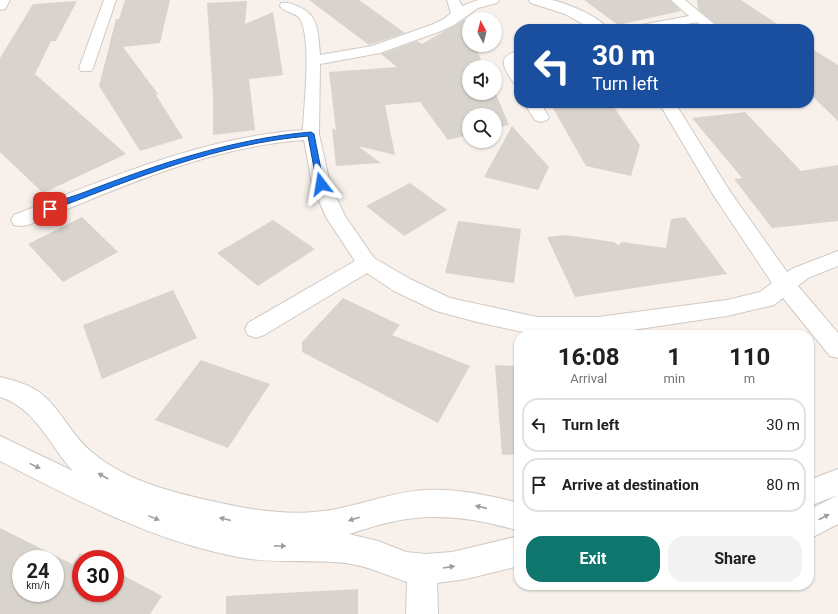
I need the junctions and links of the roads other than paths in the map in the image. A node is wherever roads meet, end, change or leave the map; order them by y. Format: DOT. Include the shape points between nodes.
graph roads {
  1 [pos="4,0"];
  2 [pos="110,0"];
  3 [pos="452,0"];
  4 [pos="493,0"];
  5 [pos="678,0"];
  6 [pos="540,1"];
  7 [pos="477,3"];
  8 [pos="0,6"];
  9 [pos="286,6"];
  10 [pos="458,14"];
  11 [pos="699,18"];
  12 [pos="594,24"];
  13 [pos="667,24"];
  14 [pos="707,24"];
  15 [pos="514,57"];
  16 [pos="313,61"];
  17 [pos="86,68"];
  18 [pos="514,69"];
  19 [pos="535,108"];
  20 [pos="670,108"];
  21 [pos="541,117"];
  22 [pos="311,134"];
  23 [pos="21,220"];
  24 [pos="838,258"];
  25 [pos="367,263"];
  26 [pos="785,284"];
  27 [pos="256,329"];
  28 [pos="838,349"];
  29 [pos="0,387"];
  30 [pos="0,448"];
  31 [pos="838,482"];
  32 [pos="814,491"];
  33 [pos="838,510"];
  34 [pos="514,517"];
  35 [pos="814,522"];
  36 [pos="514,553"];
  37 [pos="422,569"];
  38 [pos="422,614"];
  1 -- 8 [label="street"];
  2 -- 17 [label="street"];
  3 -- 10 [label="street" via="456,4"];
  4 -- 7 [label="street"];
  5 -- 11 [label="street"];
  6 -- 12 [label="street" via="560,5"];
  7 -- 10 [label="street"];
  9 -- 16 [label="street" via="304,14 311,26"];
  10 -- 16 [label="street" via="436,28 375,50"];
  11 -- 13 [label="street"];
  11 -- 14 [label="street"];
  15 -- 18 [label="street" via="511,63"];
  16 -- 22 [label="street"];
  19 -- 21 [label="street"];
  20 -- 26 [label="street" via="710,174"];
  22 -- 23 [label="street" via="259,140 183,160 122,180"];
  22 -- 25 [label="street" via="321,184 336,217"];
  24 -- 26 [label="street" via="801,273"];
  25 -- 26 [label="street" via="402,285 444,305 537,326 598,326 727,308 766,299"];
  25 -- 27 [label="street"];
  26 -- 28 [label="street"];
  34 -- 29 [label="street, one-way" via="470,504 433,503 392,508 334,524 310,526 260,525 228,520 139,493 96,471 72,452 37,404 24,395"];
  30 -- 37 [label="street, one-way" via="127,508 179,528 239,543 341,548 366,552 403,566"];
  31 -- 32 [label="street"];
  35 -- 33 [label="street, one-way"];
  37 -- 36 [label="street, one-way" via="452,567"];
  37 -- 38 [label="street"];
}
